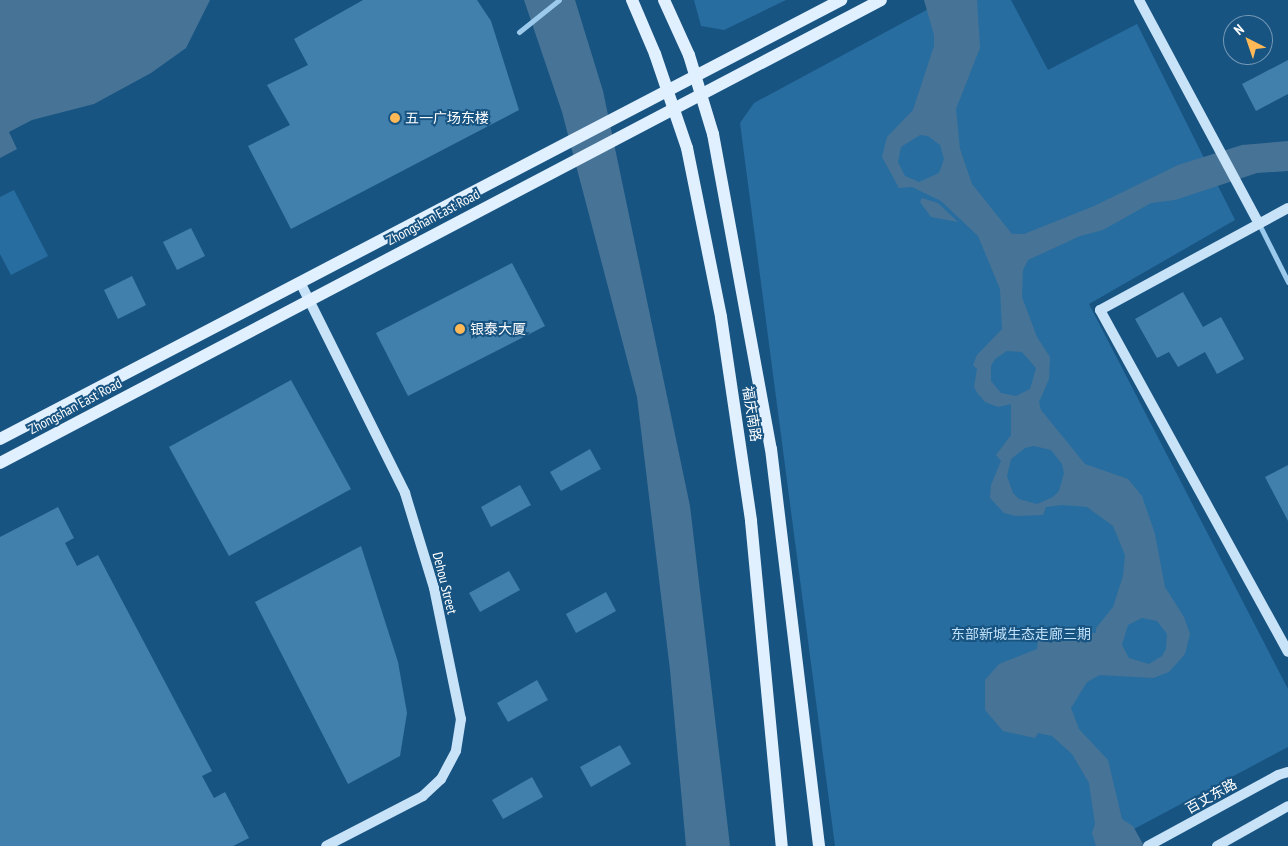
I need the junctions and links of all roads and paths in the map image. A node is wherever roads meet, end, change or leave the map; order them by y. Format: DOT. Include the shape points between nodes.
graph roads {
  1 [pos="559,0"];
  2 [pos="632,0"];
  3 [pos="664,0"];
  4 [pos="841,0"];
  5 [pos="881,0"];
  6 [pos="1139,0"];
  7 [pos="519,32"];
  8 [pos="695,74"];
  9 [pos="667,88"];
  10 [pos="701,94"];
  11 [pos="674,108"];
  12 [pos="1288,208"];
  13 [pos="1259,224"];
  14 [pos="300,282"];
  15 [pos="1288,282"];
  16 [pos="309,300"];
  17 [pos="0,440"];
  18 [pos="0,463"];
  19 [pos="1288,652"];
  20 [pos="1283,773"];
  21 [pos="1288,806"];
  22 [pos="330,845"];
  23 [pos="782,846"];
  24 [pos="819,846"];
  25 [pos="1148,846"];
  26 [pos="1217,846"];
  1 -- 7 [label="street"];
  2 -- 9 [label="main road, 福庆南路"];
  3 -- 8 [label="main road, 福庆南路"];
  4 -- 8 [label="main road, Zhongshan East Road"];
  5 -- 10 [label="main road, Zhongshan East Road"];
  6 -- 13 [label="street"];
  8 -- 9 [label="main road, Zhongshan East Road"];
  8 -- 10 [label="main road, 福庆南路"];
  9 -- 11 [label="main road, 福庆南路"];
  9 -- 14 [label="main road, Zhongshan East Road"];
  10 -- 11 [label="main road, Zhongshan East Road"];
  10 -- 24 [label="main road, 福庆南路" via="713,134 771,448"];
  11 -- 16 [label="main road, Zhongshan East Road"];
  11 -- 23 [label="main road, 福庆南路" via="687,148 721,317 742,447"];
  12 -- 13 [label="street"];
  13 -- 15 [label="street"];
  13 -- 19 [label="street" via="1100,310"];
  14 -- 16 [label="street, Dehou Street"];
  14 -- 17 [label="main road, Zhongshan East Road"];
  16 -- 18 [label="main road, Zhongshan East Road"];
  16 -- 22 [label="street, Dehou Street" via="405,493 434,588 461,719 456,751 441,779 423,796"];
  20 -- 25 [label="street, 百丈东路"];
  21 -- 26 [label="street"];
}
